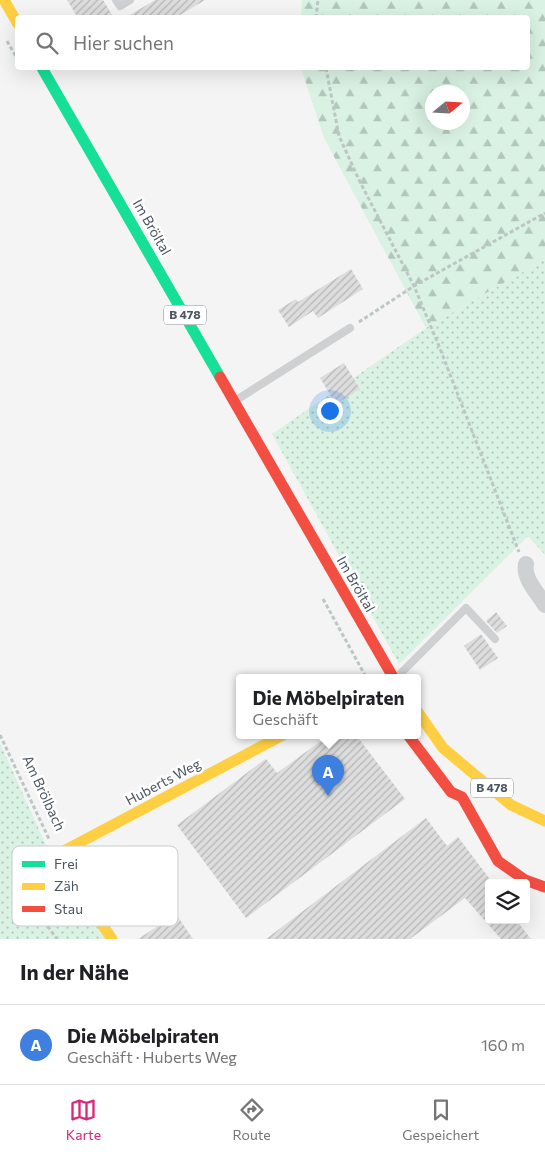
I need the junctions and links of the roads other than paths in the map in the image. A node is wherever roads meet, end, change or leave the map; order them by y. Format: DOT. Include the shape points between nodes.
graph roads {
  1 [pos="4,0"];
  2 [pos="116,0"];
  3 [pos="130,0"];
  4 [pos="15,19"];
  5 [pos="43,70"];
  6 [pos="350,328"];
  7 [pos="234,402"];
  8 [pos="522,557"];
  9 [pos="545,605"];
  10 [pos="495,639"];
  11 [pos="393,674"];
  12 [pos="398,674"];
  13 [pos="421,717"];
  14 [pos="275,739"];
  15 [pos="411,739"];
  16 [pos="545,821"];
  17 [pos="73,846"];
  18 [pos="545,886"];
  19 [pos="103,926"];
  20 [pos="112,939"];
  1 -- 4 [label="main road"];
  2 -- 3 [label="lane" via="120,6"];
  5 -- 7 [label="main road, Im Bröltal / B 478"];
  6 -- 7 [label="lane"];
  7 -- 11 [label="main road, Im Bröltal / B 478"];
  8 -- 9 [label="street" via="528,580"];
  10 -- 12 [label="lane" via="466,608"];
  13 -- 16 [label="main road, B 478" via="443,748 511,805"];
  14 -- 17 [label="main road, Huberts Weg"];
  15 -- 18 [label="main road" via="451,792 462,797 498,861 525,880"];
  19 -- 20 [label="main road, Huberts Weg"];
}
